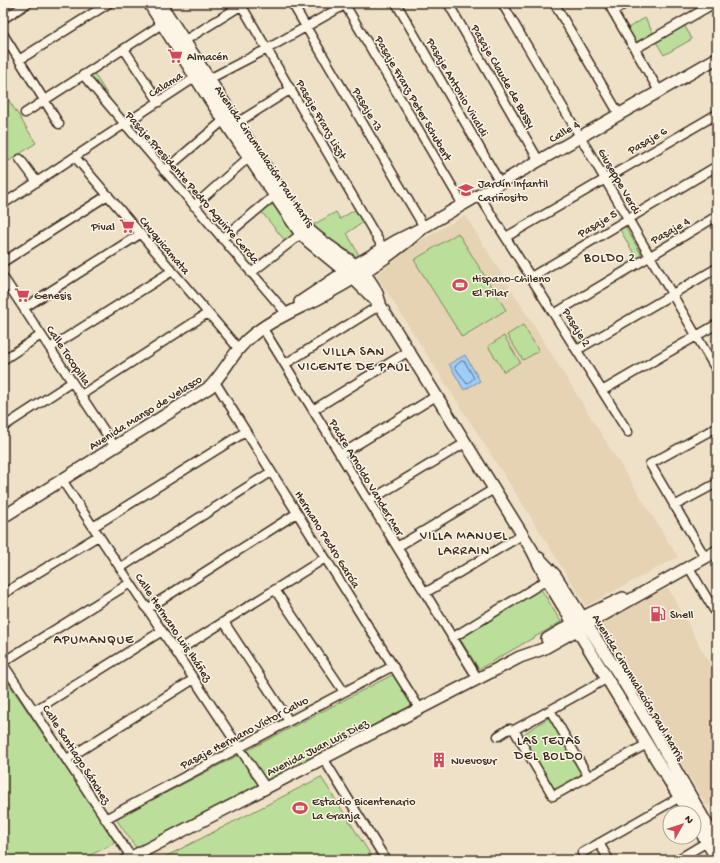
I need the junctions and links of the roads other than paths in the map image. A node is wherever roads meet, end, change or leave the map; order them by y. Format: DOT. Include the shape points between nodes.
graph roads {
  1 [pos="28,3"];
  2 [pos="109,3"];
  3 [pos="149,3"];
  4 [pos="160,3"];
  5 [pos="292,3"];
  6 [pos="396,3"];
  7 [pos="448,3"];
  8 [pos="502,3"];
  9 [pos="554,3"];
  10 [pos="608,3"];
  11 [pos="626,3"];
  12 [pos="715,3"];
  13 [pos="241,4"];
  14 [pos="346,4"];
  15 [pos="613,11"];
  16 [pos="3,19"];
  17 [pos="162,24"];
  18 [pos="306,28"];
  19 [pos="3,34"];
  20 [pos="184,41"];
  21 [pos="124,49"];
  22 [pos="267,49"];
  23 [pos="635,49"];
  24 [pos="717,58"];
  25 [pos="20,60"];
  26 [pos="83,76"];
  27 [pos="196,77"];
  28 [pos="208,79"];
  29 [pos="291,89"];
  30 [pos="659,91"];
  31 [pos="44,100"];
  32 [pos="159,102"];
  33 [pos="25,113"];
  34 [pos="619,114"];
  35 [pos="717,114"];
  36 [pos="224,120"];
  37 [pos="237,123"];
  38 [pos="59,124"];
  39 [pos="124,124"];
  40 [pos="580,137"];
  41 [pos="75,157"];
  42 [pos="249,157"];
  43 [pos="20,159"];
  44 [pos="539,160"];
  45 [pos="717,166"];
  46 [pos="164,171"];
  47 [pos="604,178"];
  48 [pos="37,182"];
  49 [pos="500,183"];
  50 [pos="108,195"];
  51 [pos="480,195"];
  52 [pos="274,196"];
  53 [pos="3,204"];
  54 [pos="463,205"];
  55 [pos="194,206"];
  56 [pos="717,216"];
  57 [pos="628,218"];
  58 [pos="424,228"];
  59 [pos="140,234"];
  60 [pos="301,234"];
  61 [pos="506,238"];
  62 [pos="222,239"];
  63 [pos="383,248"];
  64 [pos="650,256"];
  65 [pos="3,262"];
  66 [pos="717,268"];
  67 [pos="172,271"];
  68 [pos="354,271"];
  69 [pos="251,273"];
  70 [pos="531,276"];
  71 [pos="3,277"];
  72 [pos="672,294"];
  73 [pos="380,305"];
  74 [pos="24,308"];
  75 [pos="208,313"];
  76 [pos="286,313"];
  77 [pos="554,314"];
  78 [pos="717,324"];
  79 [pos="262,328"];
  80 [pos="41,335"];
  81 [pos="696,336"];
  82 [pos="50,348"];
  83 [pos="238,348"];
  84 [pos="577,350"];
  85 [pos="408,351"];
  86 [pos="3,360"];
  87 [pos="285,364"];
  88 [pos="717,371"];
  89 [pos="72,382"];
  90 [pos="215,382"];
  91 [pos="602,391"];
  92 [pos="81,395"];
  93 [pos="436,396"];
  94 [pos="313,410"];
  95 [pos="717,426"];
  96 [pos="3,427"];
  97 [pos="245,432"];
  98 [pos="628,432"];
  99 [pos="465,443"];
  100 [pos="115,447"];
  101 [pos="340,455"];
  102 [pos="271,472"];
  103 [pos="62,480"];
  104 [pos="717,483"];
  105 [pos="494,489"];
  106 [pos="368,501"];
  107 [pos="674,506"];
  108 [pos="297,513"];
  109 [pos="3,517"];
  110 [pos="93,527"];
  111 [pos="522,535"];
  112 [pos="98,536"];
  113 [pos="397,547"];
  114 [pos="532,550"];
  115 [pos="717,551"];
  116 [pos="705,557"];
  117 [pos="325,558"];
  118 [pos="688,566"];
  119 [pos="120,568"];
  120 [pos="547,580"];
  121 [pos="130,583"];
  122 [pos="275,590"];
  123 [pos="425,593"];
  124 [pos="3,594"];
  125 [pos="147,609"];
  126 [pos="717,613"];
  127 [pos="224,622"];
  128 [pos="580,624"];
  129 [pos="162,632"];
  130 [pos="452,638"];
  131 [pos="176,652"];
  132 [pos="3,663"];
  133 [pos="393,666"];
  134 [pos="608,678"];
  135 [pos="194,679"];
  136 [pos="478,679"];
  137 [pos="344,692"];
  138 [pos="420,709"];
  139 [pos="550,710"];
  140 [pos="34,711"];
  141 [pos="289,721"];
  142 [pos="514,730"];
  143 [pos="498,736"];
  144 [pos="647,744"];
  145 [pos="240,747"];
  146 [pos="323,758"];
  147 [pos="66,759"];
  148 [pos="588,776"];
  149 [pos="266,788"];
  150 [pos="680,797"];
  151 [pos="684,805"];
  152 [pos="105,819"];
  153 [pos="702,830"];
  154 [pos="712,842"];
  155 [pos="599,843"];
  156 [pos="582,853"];
  157 [pos="128,859"];
  158 [pos="717,859"];
  159 [pos="386,860"];
  160 [pos="609,860"];
  161 [pos="677,860"];
  1 -- 16 [label="street"];
  2 -- 25 [label="street"];
  3 -- 17 [label="main road, Avenida Circunvalación Paul Harris"];
  4 -- 20 [label="main road, Avenida Circunvalación Paul Harris"];
  5 -- 18 [label="street, Pasaje 13"];
  6 -- 49 [label="street, Pasaje Antonio Vivaldi"];
  7 -- 44 [label="street, Pasaje Claude de Bussy"];
  8 -- 40 [label="street, Giuseppe Verdi"];
  9 -- 34 [label="street"];
  10 -- 15 [label="street"];
  11 -- 15 [label="street"];
  12 -- 23 [label="street"];
  13 -- 20 [label="street"];
  13 -- 22 [label="street, Pasaje Franz Liszt"];
  14 -- 18 [label="street"];
  14 -- 54 [label="street, Pasaje Franz Peter Schubert"];
  15 -- 23 [label="street"];
  17 -- 21 [label="street"];
  17 -- 27 [label="main road, Avenida Circunvalación Paul Harris"];
  18 -- 22 [label="street"];
  18 -- 58 [label="street, Pasaje 13"];
  19 -- 25 [label="street"];
  20 -- 28 [label="main road, Avenida Circunvalación Paul Harris"];
  21 -- 26 [label="street"];
  21 -- 32 [label="street"];
  22 -- 28 [label="street"];
  22 -- 29 [label="street, Pasaje Franz Liszt"];
  23 -- 30 [label="street"];
  24 -- 30 [label="main road, Calle 4"];
  25 -- 31 [label="street"];
  26 -- 31 [label="street"];
  26 -- 39 [label="street, Pasaje Presidente Pedro Aguirre Cerda"];
  27 -- 28 [label="street, Calama"];
  27 -- 32 [label="street, Calama"];
  27 -- 36 [label="main road, Avenida Circunvalación Paul Harris"];
  28 -- 37 [label="main road, Avenida Circunvalación Paul Harris"];
  29 -- 37 [label="street"];
  29 -- 63 [label="street, Pasaje Franz Liszt"];
  30 -- 34 [label="main road, Calle 4"];
  31 -- 33 [label="street"];
  31 -- 38 [label="street"];
  32 -- 39 [label="street, Calama"];
  34 -- 40 [label="main road, Calle 4"];
  35 -- 47 [label="street, Pasaje 6"];
  36 -- 42 [label="main road, Avenida Circunvalación Paul Harris"];
  36 -- 46 [label="street"];
  37 -- 68 [label="main road, Avenida Circunvalación Paul Harris" via="307,229"];
  39 -- 41 [label="street, Calama"];
  39 -- 46 [label="street, Pasaje Presidente Pedro Aguirre Cerda"];
  40 -- 44 [label="main road, Calle 4"];
  40 -- 47 [label="street, Giuseppe Verdi"];
  41 -- 48 [label="street, Calama"];
  41 -- 50 [label="street, Chuquicamata"];
  42 -- 52 [label="main road, Avenida Circunvalación Paul Harris"];
  42 -- 55 [label="street"];
  43 -- 48 [label="street"];
  44 -- 49 [label="main road, Calle 4"];
  45 -- 57 [label="street, Pasaje 5"];
  46 -- 55 [label="street, Pasaje Presidente Pedro Aguirre Cerda"];
  47 -- 57 [label="street, Giuseppe Verdi"];
  47 -- 61 [label="street, Pasaje 6"];
  48 -- 53 [label="street, Calama"];
  49 -- 51 [label="main road, Calle 4"];
  50 -- 59 [label="street, Chuquicamata"];
  50 -- 65 [label="street"];
  51 -- 54 [label="main road, Calle 4"];
  51 -- 61 [label="street, Pasaje 2"];
  52 -- 60 [label="main road, Avenida Circunvalación Paul Harris"];
  52 -- 62 [label="street"];
  54 -- 58 [label="main road, Calle 4"];
  55 -- 62 [label="street, Pasaje Presidente Pedro Aguirre Cerda"];
  56 -- 64 [label="street, Pasaje 4"];
  57 -- 64 [label="street, Giuseppe Verdi"];
  57 -- 70 [label="street, Pasaje 5"];
  58 -- 63 [label="main road, Calle 4"];
  58 -- 68 [label="main road, Calle 4" via="398,248"];
  59 -- 67 [label="street, Chuquicamata"];
  59 -- 74 [label="street"];
  60 -- 68 [label="main road, Avenida Circunvalación Paul Harris"];
  60 -- 69 [label="street"];
  61 -- 70 [label="street, Pasaje 2"];
  62 -- 69 [label="street, Pasaje Presidente Pedro Aguirre Cerda"];
  63 -- 68 [label="main road, Calle 4"];
  64 -- 72 [label="street, Giuseppe Verdi"];
  64 -- 77 [label="street, Pasaje 4"];
  66 -- 72 [label="street"];
  67 -- 75 [label="street, Chuquicamata"];
  67 -- 82 [label="street"];
  68 -- 73 [label="main road, Avenida Circunvalación Paul Harris"];
  68 -- 76 [label="main road, Avenida Manso de Velasco" via="320,297"];
  69 -- 76 [label="street, Pasaje Presidente Pedro Aguirre Cerda"];
  70 -- 77 [label="street, Pasaje 2"];
  71 -- 74 [label="street, Calle Tocopilla"];
  72 -- 81 [label="street, Giuseppe Verdi"];
  72 -- 84 [label="street"];
  73 -- 85 [label="main road, Avenida Circunvalación Paul Harris"];
  73 -- 87 [label="street"];
  74 -- 80 [label="street, Calle Tocopilla"];
  75 -- 83 [label="street, Chuquicamata"];
  75 -- 92 [label="street"];
  76 -- 79 [label="main road, Avenida Manso de Velasco"];
  77 -- 84 [label="street, Pasaje 2"];
  78 -- 81 [label="street"];
  79 -- 83 [label="main road, Avenida Manso de Velasco"];
  79 -- 87 [label="street, Padre Arnoldo Vander Mer"];
  80 -- 82 [label="street, Calle Tocopilla"];
  80 -- 86 [label="street"];
  81 -- 88 [label="street, Giuseppe Verdi"];
  81 -- 91 [label="street"];
  82 -- 89 [label="street, Calle Tocopilla"];
  83 -- 90 [label="main road, Avenida Manso de Velasco"];
  84 -- 91 [label="street, Pasaje 2"];
  85 -- 93 [label="main road, Avenida Circunvalación Paul Harris"];
  85 -- 94 [label="street"];
  87 -- 94 [label="street, Padre Arnoldo Vander Mer"];
  89 -- 92 [label="street, Calle Tocopilla"];
  89 -- 96 [label="street"];
  90 -- 97 [label="street, Hermano Pedro García"];
  90 -- 100 [label="main road, Avenida Manso de Velasco"];
  91 -- 98 [label="street, Pasaje 2"];
  92 -- 100 [label="street, Calle Tocopilla"];
  93 -- 99 [label="main road, Avenida Circunvalación Paul Harris"];
  93 -- 101 [label="street"];
  94 -- 101 [label="street, Padre Arnoldo Vander Mer"];
  95 -- 107 [label="street" via="650,464"];
  97 -- 102 [label="street, Hermano Pedro García"];
  97 -- 110 [label="street"];
  99 -- 105 [label="main road, Avenida Circunvalación Paul Harris"];
  99 -- 106 [label="street"];
  100 -- 103 [label="main road, Avenida Manso de Velasco"];
  101 -- 106 [label="street, Padre Arnoldo Vander Mer"];
  102 -- 108 [label="street, Hermano Pedro García"];
  102 -- 119 [label="street"];
  103 -- 109 [label="main road, Avenida Manso de Velasco"];
  103 -- 110 [label="street, Calle Hermano Luis Ibáñez"];
  104 -- 107 [label="street"];
  105 -- 111 [label="main road, Avenida Circunvalación Paul Harris"];
  105 -- 113 [label="street"];
  106 -- 113 [label="street, Padre Arnoldo Vander Mer"];
  107 -- 116 [label="street"];
  108 -- 117 [label="street, Hermano Pedro García"];
  108 -- 125 [label="street"];
  110 -- 112 [label="street, Calle Hermano Luis Ibáñez"];
  111 -- 114 [label="main road, Avenida Circunvalación Paul Harris"];
  111 -- 123 [label="street"];
  112 -- 119 [label="street, Calle Hermano Luis Ibáñez"];
  112 -- 124 [label="street"];
  113 -- 123 [label="street, Padre Arnoldo Vander Mer"];
  114 -- 120 [label="main road, Avenida Circunvalación Paul Harris"];
  114 -- 128 [label="main road, Avenida Circunvalación Paul Harris" via="555,575"];
  115 -- 116 [label="main road, Avenida Juan Luis Diez"];
  116 -- 118 [label="main road, Avenida Juan Luis Diez"];
  117 -- 122 [label="street"];
  117 -- 133 [label="street, Hermano Pedro García"];
  118 -- 126 [label="street"];
  118 -- 128 [label="main road, Avenida Juan Luis Diez" via="650,587 606,605"];
  119 -- 121 [label="street, Calle Hermano Luis Ibáñez"];
  120 -- 128 [label="main road, Avenida Circunvalación Paul Harris"];
  120 -- 130 [label="street"];
  121 -- 125 [label="street, Calle Hermano Luis Ibáñez"];
  121 -- 132 [label="street"];
  122 -- 127 [label="street"];
  122 -- 137 [label="street"];
  123 -- 130 [label="street, Padre Arnoldo Vander Mer"];
  125 -- 129 [label="street, Calle Hermano Luis Ibáñez"];
  127 -- 131 [label="street"];
  127 -- 141 [label="street"];
  128 -- 134 [label="main road, Avenida Circunvalación Paul Harris"];
  128 -- 136 [label="main road, Avenida Juan Luis Diez"];
  128 -- 154 [label="main road, Avenida Circunvalación Paul Harris" via="651,726"];
  129 -- 131 [label="street, Calle Hermano Luis Ibáñez"];
  129 -- 140 [label="street"];
  130 -- 136 [label="street, Padre Arnoldo Vander Mer"];
  131 -- 135 [label="street, Calle Hermano Luis Ibáñez"];
  132 -- 140 [label="street, Calle Santiago Sánchez"];
  133 -- 137 [label="street, Pasaje Hermano Víctor Calvo"];
  133 -- 138 [label="street, Hermano Pedro García"];
  134 -- 139 [label="street"];
  134 -- 144 [label="main road, Avenida Circunvalación Paul Harris"];
  135 -- 145 [label="street, Calle Hermano Luis Ibáñez"];
  135 -- 147 [label="street"];
  136 -- 138 [label="main road, Avenida Juan Luis Diez"];
  137 -- 141 [label="street, Pasaje Hermano Víctor Calvo"];
  138 -- 146 [label="main road, Avenida Juan Luis Diez"];
  139 -- 142 [label="street"];
  139 -- 148 [label="street"];
  140 -- 147 [label="street, Calle Santiago Sánchez"];
  141 -- 145 [label="street, Pasaje Hermano Víctor Calvo"];
  142 -- 143 [label="street" via="509,729"];
  142 -- 148 [label="street" via="553,796"];
  144 -- 148 [label="street"];
  144 -- 150 [label="main road, Avenida Circunvalación Paul Harris"];
  145 -- 149 [label="street, Calle Hermano Luis Ibáñez"];
  145 -- 152 [label="street, Pasaje Hermano Víctor Calvo"];
  146 -- 149 [label="main road, Avenida Juan Luis Diez"];
  146 -- 159 [label="street"];
  147 -- 152 [label="street, Calle Santiago Sánchez"];
  149 -- 157 [label="main road, Avenida Juan Luis Diez"];
  150 -- 151 [label="main road, Avenida Circunvalación Paul Harris"];
  150 -- 155 [label="street"];
  152 -- 157 [label="street, Calle Santiago Sánchez"];
  153 -- 154 [label="main road, Avenida Circunvalación Paul Harris"];
  154 -- 158 [label="main road, Avenida Circunvalación Paul Harris"];
  154 -- 161 [label="street"];
  155 -- 156 [label="street"];
  155 -- 160 [label="street"];
}
